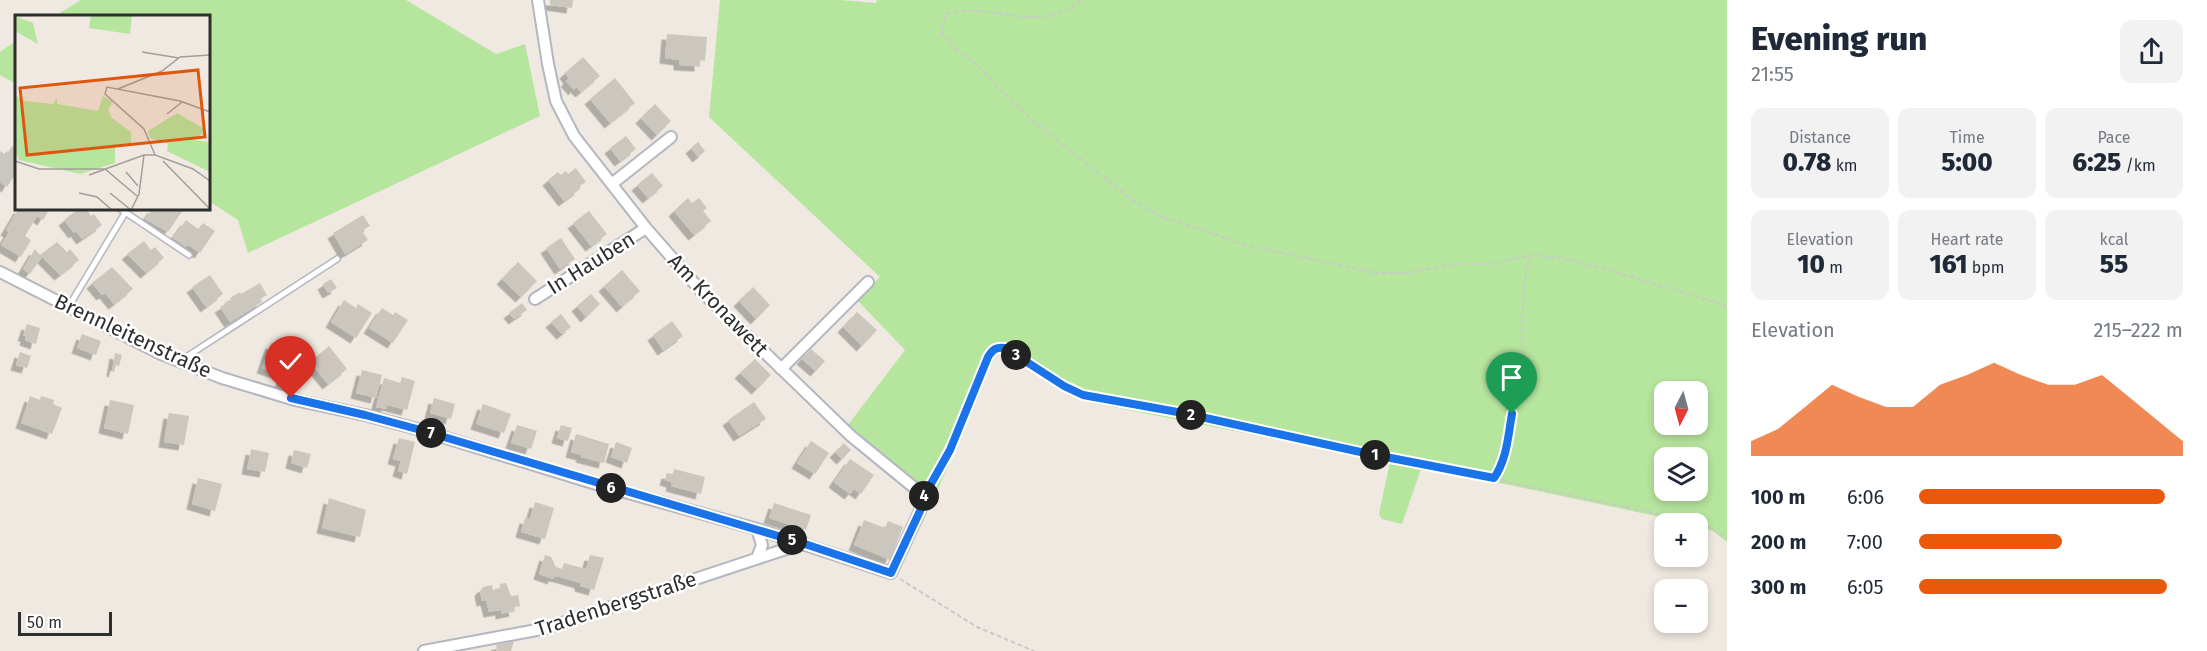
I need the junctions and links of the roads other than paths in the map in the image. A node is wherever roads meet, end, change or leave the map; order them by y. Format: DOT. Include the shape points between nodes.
graph roads {
  1 [pos="538,0"];
  2 [pos="671,137"];
  3 [pos="613,183"];
  4 [pos="121,210"];
  5 [pos="125,213"];
  6 [pos="646,228"];
  7 [pos="189,255"];
  8 [pos="337,259"];
  9 [pos="0,272"];
  10 [pos="868,282"];
  11 [pos="535,299"];
  12 [pos="69,306"];
  13 [pos="178,362"];
  14 [pos="781,369"];
  15 [pos="757,529"];
  16 [pos="805,544"];
  17 [pos="757,558"];
  18 [pos="891,573"];
  19 [pos="424,651"];
  1 -- 3 [label="street, Am Kronawett" via="556,101 574,136"];
  2 -- 3 [label="street"];
  3 -- 6 [label="street, Am Kronawett"];
  4 -- 5 [label="lane"];
  5 -- 7 [label="lane"];
  5 -- 12 [label="lane"];
  6 -- 11 [label="street, In Hauben"];
  6 -- 14 [label="street, Am Kronawett" via="701,291"];
  8 -- 13 [label="lane"];
  9 -- 12 [label="street, Brennleitenstraße"];
  10 -- 14 [label="street"];
  12 -- 13 [label="street, Brennleitenstraße"];
  13 -- 15 [label="street, Brennleitenstraße" via="252,388 417,429"];
  14 -- 18 [label="street, Am Kronawett" via="923,498"];
  15 -- 16 [label="street, Brennleitenstraße"];
  15 -- 17 [label="street" via="762,545"];
  16 -- 17 [label="street, Tradenbergstraße"];
  16 -- 18 [label="street, Brennleitenstraße"];
  17 -- 19 [label="street, Tradenbergstraße" via="547,628"];
}
